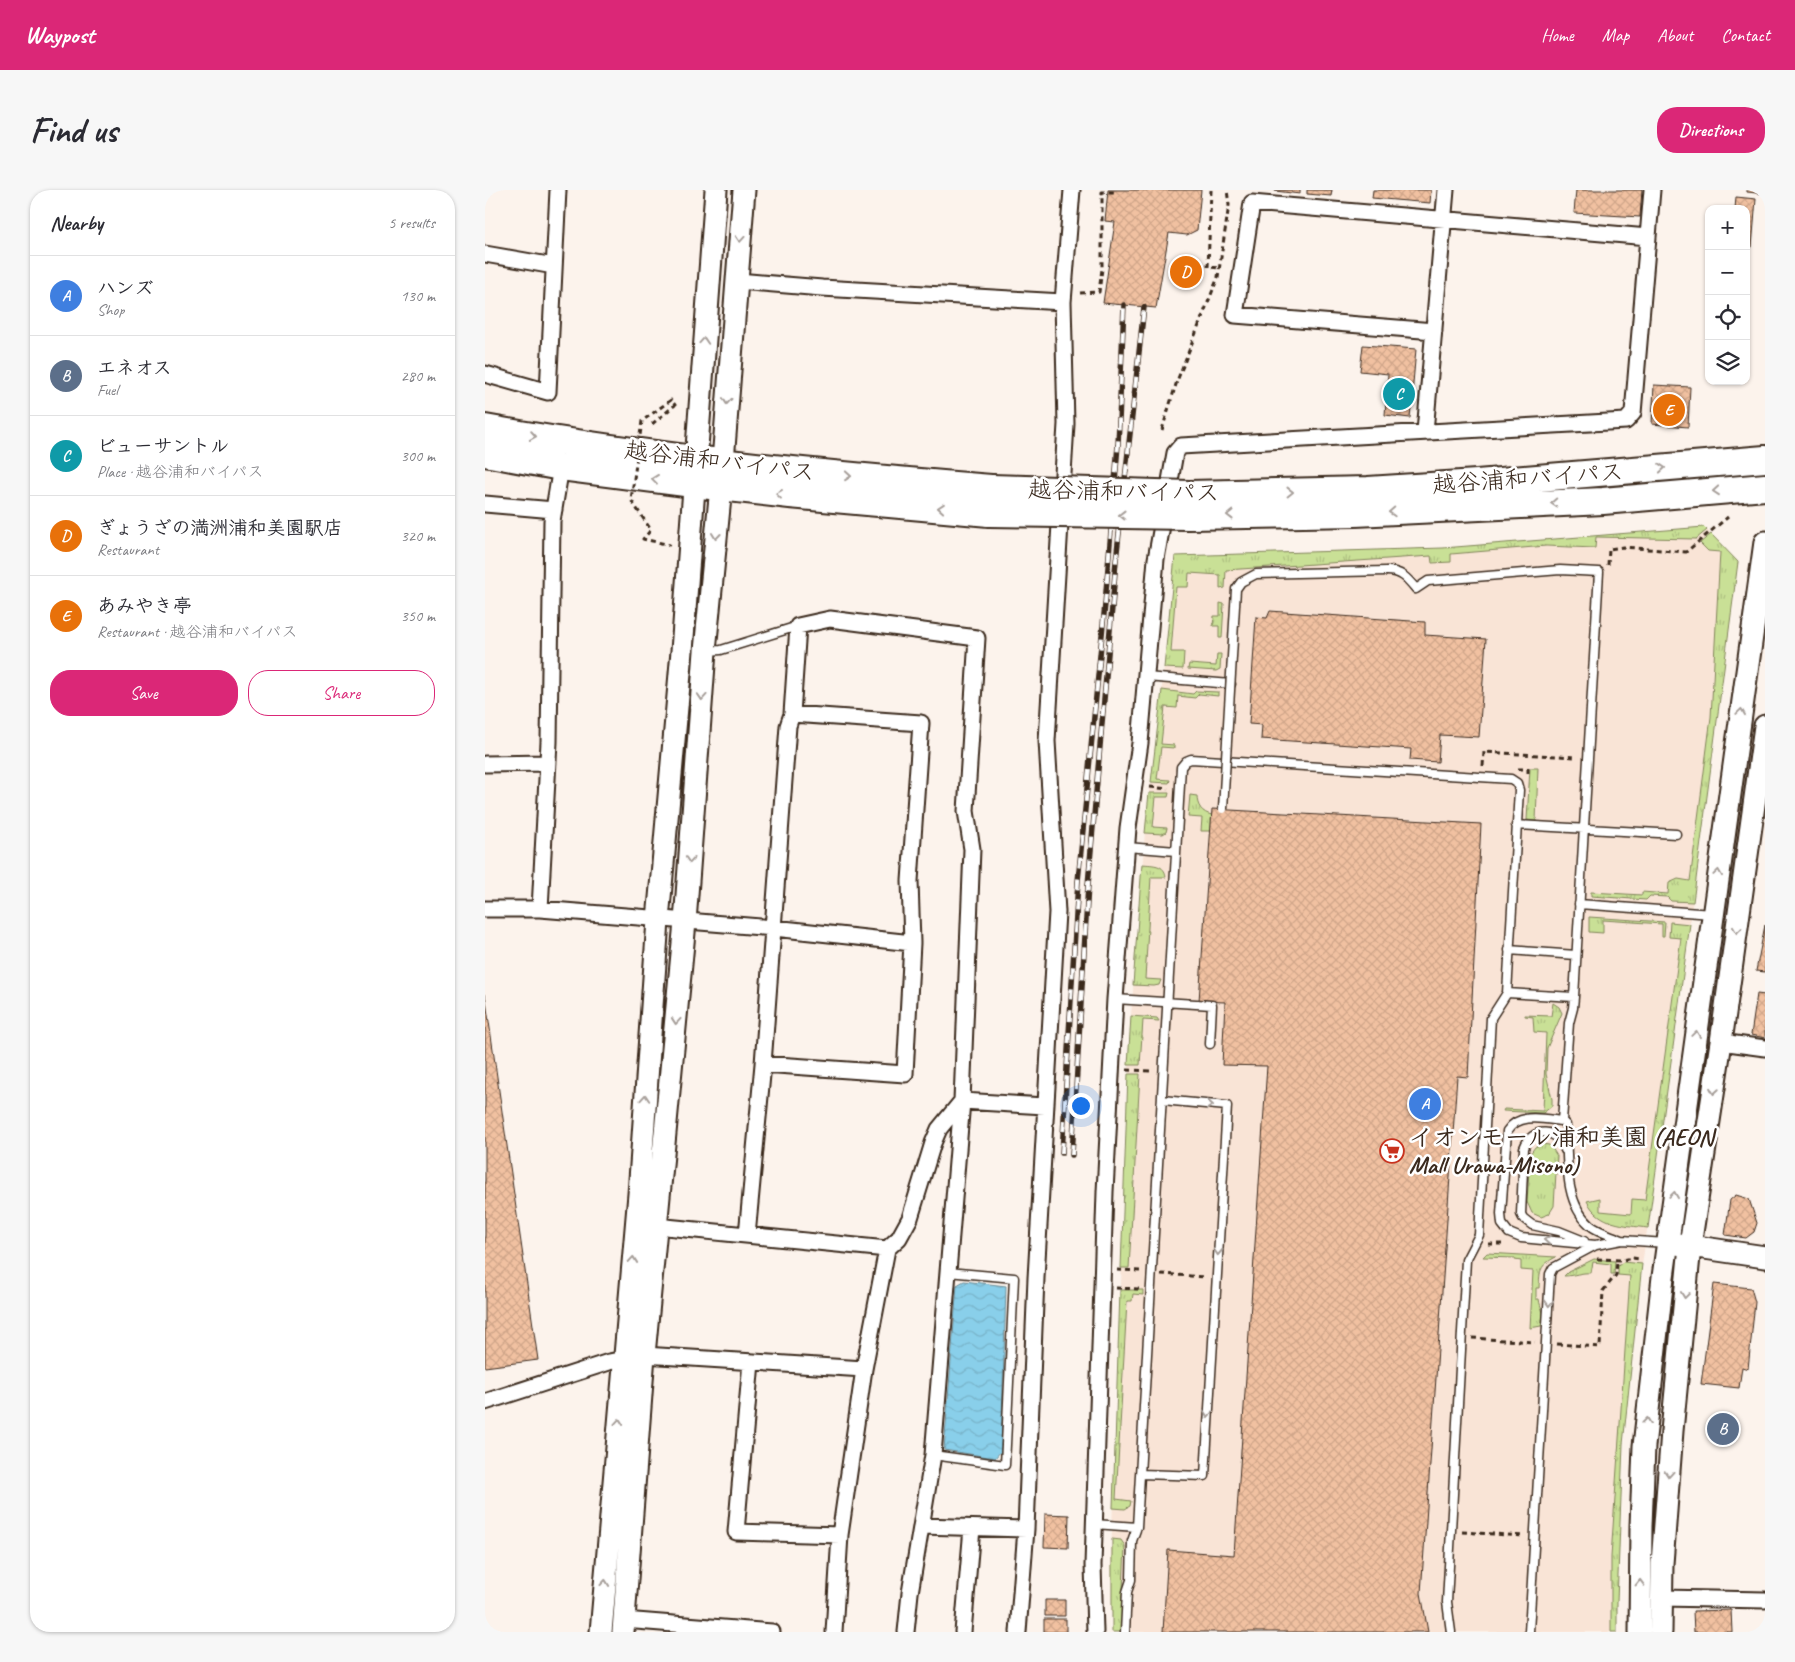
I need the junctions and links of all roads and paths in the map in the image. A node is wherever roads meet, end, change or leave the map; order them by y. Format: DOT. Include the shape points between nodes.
graph roads {
  1 [pos="558,190"];
  2 [pos="716,190"];
  3 [pos="744,190"];
  4 [pos="1072,190"];
  5 [pos="1115,190"];
  6 [pos="1211,190"];
  7 [pos="1227,190"];
  8 [pos="1446,190"];
  9 [pos="1652,190"];
  10 [pos="1444,220"];
  11 [pos="1648,237"];
  12 [pos="485,254"];
  13 [pos="554,266"];
  14 [pos="1219,268"];
  15 [pos="738,281"];
  16 [pos="1080,292"];
  17 [pos="1063,302"];
  18 [pos="1434,331"];
  19 [pos="485,374"];
  20 [pos="651,424"];
  21 [pos="490,429"];
  22 [pos="1162,430"];
  23 [pos="1425,432"];
  24 [pos="485,453"];
  25 [pos="1765,459"];
  26 [pos="485,460"];
  27 [pos="529,461"];
  28 [pos="561,467"];
  29 [pos="694,472"];
  30 [pos="722,475"];
  31 [pos="1765,487"];
  32 [pos="485,504"];
  33 [pos="1188,505"];
  34 [pos="554,510"];
  35 [pos="1728,518"];
  36 [pos="1765,542"];
  37 [pos="671,545"];
  38 [pos="1607,571"];
  39 [pos="799,626"];
  40 [pos="705,650"];
  41 [pos="1146,677"];
  42 [pos="1231,684"];
  43 [pos="792,714"];
  44 [pos="1765,729"];
  45 [pos="1588,758"];
  46 [pos="548,763"];
  47 [pos="485,764"];
  48 [pos="1475,766"];
  49 [pos="1483,767"];
  50 [pos="1492,767"];
  51 [pos="1510,768"];
  52 [pos="1528,779"];
  53 [pos="1223,809"];
  54 [pos="1516,825"];
  55 [pos="1583,830"];
  56 [pos="1676,834"];
  57 [pos="1127,848"];
  58 [pos="1176,851"];
  59 [pos="1579,904"];
  60 [pos="485,909"];
  61 [pos="540,909"];
  62 [pos="1713,914"];
  63 [pos="658,920"];
  64 [pos="685,922"];
  65 [pos="774,928"];
  66 [pos="912,943"];
  67 [pos="1509,950"];
  68 [pos="1576,954"];
  69 [pos="1507,993"];
  70 [pos="1574,997"];
  71 [pos="1115,999"];
  72 [pos="1167,1003"];
  73 [pos="1721,1042"];
  74 [pos="1210,1044"];
  75 [pos="1765,1048"];
  76 [pos="763,1064"];
  77 [pos="1124,1070"];
  78 [pos="1163,1072"];
  79 [pos="1162,1100"];
  80 [pos="962,1101"];
  81 [pos="1045,1106"];
  82 [pos="1563,1120"];
  83 [pos="1568,1158"];
  84 [pos="656,1226"];
  85 [pos="747,1235"];
  86 [pos="1621,1240"];
  87 [pos="1667,1243"];
  88 [pos="1508,1245"];
  89 [pos="1595,1245"];
  90 [pos="1690,1246"];
  91 [pos="887,1249"];
  92 [pos="1483,1251"];
  93 [pos="1765,1257"];
  94 [pos="1640,1259"];
  95 [pos="1568,1260"];
  96 [pos="1617,1260"];
  97 [pos="1117,1270"];
  98 [pos="1144,1271"];
  99 [pos="948,1272"];
  100 [pos="1208,1277"];
  101 [pos="1116,1288"];
  102 [pos="1151,1289"];
  103 [pos="1472,1329"];
  104 [pos="1471,1338"];
  105 [pos="1551,1339"];
  106 [pos="1471,1344"];
  107 [pos="1555,1352"];
  108 [pos="635,1357"];
  109 [pos="751,1362"];
  110 [pos="863,1369"];
  111 [pos="485,1402"];
  112 [pos="933,1455"];
  113 [pos="1140,1474"];
  114 [pos="1461,1523"];
  115 [pos="1094,1524"];
  116 [pos="921,1526"];
  117 [pos="1137,1527"];
  118 [pos="972,1528"];
  119 [pos="1026,1529"];
  120 [pos="1460,1532"];
  121 [pos="840,1535"];
  122 [pos="1535,1536"];
  123 [pos="1460,1540"];
  124 [pos="1662,1598"];
  125 [pos="1765,1600"];
  126 [pos="624,1626"];
  127 [pos="697,1629"];
  128 [pos="601,1632"];
  129 [pos="773,1632"];
  130 [pos="834,1632"];
  131 [pos="906,1632"];
  132 [pos="963,1632"];
  133 [pos="1018,1632"];
  134 [pos="1095,1632"];
  135 [pos="1125,1632"];
  136 [pos="1451,1632"];
  137 [pos="1529,1632"];
  138 [pos="1640,1632"];
  139 [pos="1661,1632"];
  1 -- 13 [label="street"];
  29 -- 2 [label="street, one-way"];
  3 -- 15 [label="street, one-way"];
  4 -- 17 [label="street"];
  5 -- 16 [label="path" via="1102,192 1099,292"];
  6 -- 14 [label="path" via="1208,267"];
  7 -- 14 [label="path" via="1229,205"];
  8 -- 10 [label="street"];
  9 -- 11 [label="street"];
  10 -- 11 [label="street"];
  10 -- 18 [label="street"];
  10 -- 18 [label="street" via="1252,203 1235,315"];
  11 -- 23 [label="street" via="1633,413 1626,421"];
  12 -- 13 [label="street"];
  13 -- 19 [label="street" via="548,392"];
  14 -- 22 [label="path"];
  15 -- 17 [label="street"];
  15 -- 30 [label="street, one-way"];
  17 -- 81 [label="street" via="1066,424 1047,741 1057,912"];
  18 -- 23 [label="street"];
  20 -- 37 [label="path, bridge" via="675,405 671,400 643,421 631,500 651,530 643,539"];
  21 -- 29 [label="highway, 越谷浦和バイパス, one-way" via="630,452"];
  23 -- 41 [label="street" via="1181,446 1175,453 1156,559"];
  24 -- 27 [label="highway, 越谷浦和バイパス"];
  33 -- 25 [label="highway, 越谷浦和バイパス, one-way"];
  26 -- 27 [label="highway"];
  27 -- 28 [label="highway, 越谷浦和バイパス"];
  29 -- 28 [label="highway, 越谷浦和バイパス, one-way"];
  28 -- 34 [label="street"];
  29 -- 30 [label="highway, 越谷浦和バイパス"];
  29 -- 63 [label="street"];
  30 -- 33 [label="highway, 越谷浦和バイパス, bridge" via="790,495"];
  30 -- 40 [label="street, one-way"];
  31 -- 33 [label="highway, 越谷浦和バイパス, one-way" via="1603,501 1365,513"];
  32 -- 34 [label="street"];
  34 -- 46 [label="street"];
  35 -- 38 [label="path" via="1686,552 1623,547 1609,549"];
  62 -- 36 [label="street, one-way"];
  39 -- 40 [label="lane" via="721,650"];
  39 -- 43 [label="street"];
  39 -- 80 [label="street" via="830,619 977,638 966,811 972,849"];
  40 -- 64 [label="street, one-way"];
  41 -- 42 [label="lane"];
  41 -- 57 [label="street"];
  42 -- 45 [label="lane, bridge" via="1237,589 1241,582 1256,574 1395,571 1403,574 1416,589 1428,581 1560,570 1599,572"];
  42 -- 53 [label="lane, bridge"];
  43 -- 65 [label="street" via="788,726"];
  43 -- 66 [label="street" via="921,724 910,881"];
  44 -- 73 [label="street, one-way"];
  45 -- 49 [label="path" via="1484,752"];
  45 -- 55 [label="lane"];
  46 -- 47 [label="street"];
  46 -- 61 [label="street"];
  48 -- 49 [label="path"];
  49 -- 50 [label="path"];
  51 -- 52 [label="path" via="1528,769"];
  54 -- 55 [label="lane"];
  54 -- 58 [label="lane" via="1519,790 1517,783 1504,777 1191,760 1181,767"];
  54 -- 67 [label="lane"];
  55 -- 56 [label="lane"];
  55 -- 59 [label="lane"];
  57 -- 58 [label="lane"];
  57 -- 71 [label="street"];
  58 -- 72 [label="lane"];
  59 -- 62 [label="lane"];
  59 -- 68 [label="lane"];
  60 -- 61 [label="street"];
  61 -- 63 [label="street"];
  87 -- 62 [label="street, one-way"];
  63 -- 64 [label="street"];
  108 -- 63 [label="street, one-way" via="639,1185"];
  64 -- 65 [label="street"];
  64 -- 84 [label="street, one-way"];
  65 -- 66 [label="street"];
  65 -- 76 [label="street"];
  66 -- 76 [label="street" via="905,1074"];
  67 -- 68 [label="lane"];
  67 -- 69 [label="lane"];
  68 -- 70 [label="lane"];
  69 -- 70 [label="lane"];
  69 -- 136 [label="lane" via="1491,1018 1479,1235 1466,1260 1447,1602"];
  70 -- 82 [label="lane" via="1569,1023"];
  71 -- 72 [label="lane"];
  71 -- 115 [label="street"];
  72 -- 74 [label="lane" via="1212,1005"];
  72 -- 78 [label="lane"];
  73 -- 75 [label="street"];
  73 -- 90 [label="street, one-way"];
  76 -- 85 [label="street"];
  77 -- 78 [label="path"];
  78 -- 79 [label="lane"];
  79 -- 102 [label="lane"];
  79 -- 113 [label="lane, one-way" via="1227,1106 1219,1245 1205,1476"];
  80 -- 81 [label="street"];
  80 -- 91 [label="street" via="939,1129 910,1218 899,1238"];
  80 -- 99 [label="street"];
  81 -- 119 [label="street"];
  82 -- 83 [label="lane"];
  89 -- 82 [label="lane, one-way" via="1521,1238 1509,1233 1502,1224 1507,1131 1511,1125 1526,1118"];
  83 -- 86 [label="lane" via="1569,1185 1579,1215 1591,1226"];
  83 -- 89 [label="lane" via="1559,1138 1553,1134 1539,1133 1527,1140 1521,1214 1532,1225"];
  84 -- 85 [label="street"];
  84 -- 108 [label="street"];
  85 -- 91 [label="street"];
  86 -- 87 [label="lane"];
  86 -- 89 [label="lane"];
  87 -- 90 [label="street"];
  138 -- 87 [label="street, one-way" via="1644,1446"];
  88 -- 92 [label="path" via="1488,1243"];
  89 -- 95 [label="lane"];
  90 -- 93 [label="street"];
  90 -- 124 [label="street, one-way" via="1672,1431"];
  91 -- 110 [label="street"];
  94 -- 96 [label="path"];
  95 -- 96 [label="path" via="1573,1268 1592,1259"];
  95 -- 105 [label="lane, one-way" via="1553,1268 1550,1274"];
  96 -- 105 [label="path" via="1616,1275 1603,1291 1600,1347"];
  97 -- 98 [label="path"];
  99 -- 112 [label="street"];
  99 -- 112 [label="lane" via="1013,1278 1005,1465"];
  100 -- 102 [label="path" via="1158,1274 1157,1289"];
  101 -- 102 [label="path"];
  102 -- 113 [label="lane"];
  103 -- 104 [label="path"];
  104 -- 105 [label="path"];
  104 -- 106 [label="path"];
  105 -- 107 [label="path"];
  105 -- 122 [label="lane"];
  108 -- 109 [label="street"];
  108 -- 111 [label="street"];
  108 -- 126 [label="street"];
  128 -- 108 [label="street, one-way"];
  109 -- 110 [label="street"];
  109 -- 121 [label="street" via="735,1532"];
  110 -- 121 [label="street"];
  112 -- 116 [label="street"];
  113 -- 117 [label="lane"];
  114 -- 120 [label="path"];
  115 -- 117 [label="lane"];
  115 -- 134 [label="street"];
  116 -- 118 [label="street"];
  116 -- 131 [label="street"];
  117 -- 135 [label="lane" via="1132,1541"];
  118 -- 119 [label="street"];
  118 -- 132 [label="street"];
  119 -- 133 [label="street"];
  120 -- 122 [label="path"];
  120 -- 123 [label="path"];
  121 -- 130 [label="street"];
  122 -- 137 [label="lane"];
  124 -- 125 [label="street"];
  124 -- 139 [label="street"];
  126 -- 127 [label="street"];
  127 -- 129 [label="street"];
}
